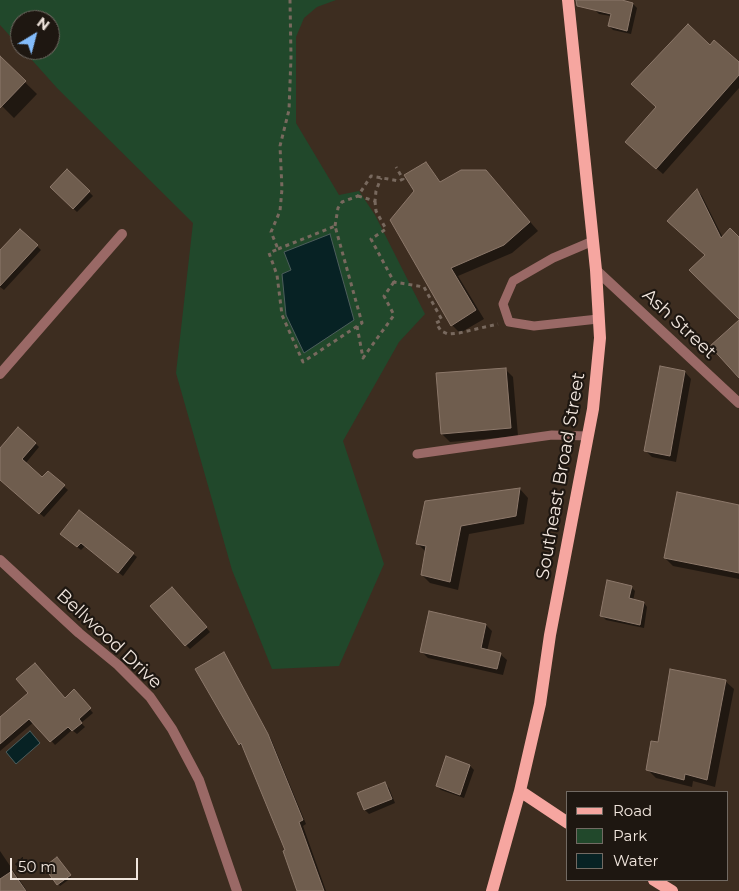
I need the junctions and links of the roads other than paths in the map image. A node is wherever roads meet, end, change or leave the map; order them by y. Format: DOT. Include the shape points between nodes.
graph roads {
  1 [pos="568,0"];
  2 [pos="122,234"];
  3 [pos="593,241"];
  4 [pos="596,270"];
  5 [pos="598,319"];
  6 [pos="0,374"];
  7 [pos="739,403"];
  8 [pos="588,436"];
  9 [pos="417,454"];
  10 [pos="0,560"];
  11 [pos="520,791"];
  12 [pos="566,822"];
  13 [pos="656,881"];
  14 [pos="237,891"];
  15 [pos="492,891"];
  16 [pos="672,891"];
  1 -- 3 [label="main road, Southeast Broad Street"];
  2 -- 6 [label="street"];
  3 -- 4 [label="main road, Southeast Broad Street"];
  3 -- 5 [label="lane" via="553,258 513,281 503,304 509,322 534,326"];
  4 -- 5 [label="main road, Southeast Broad Street"];
  4 -- 7 [label="street, Ash Street"];
  5 -- 8 [label="main road, Southeast Broad Street" via="599,345"];
  8 -- 9 [label="lane" via="552,435"];
  8 -- 11 [label="main road, Southeast Broad Street" via="540,704"];
  10 -- 14 [label="street, Bellwood Drive" via="150,697 172,729 199,780"];
  11 -- 12 [label="main road"];
  11 -- 15 [label="main road, Southeast Broad Street"];
  13 -- 16 [label="main road"];
}
